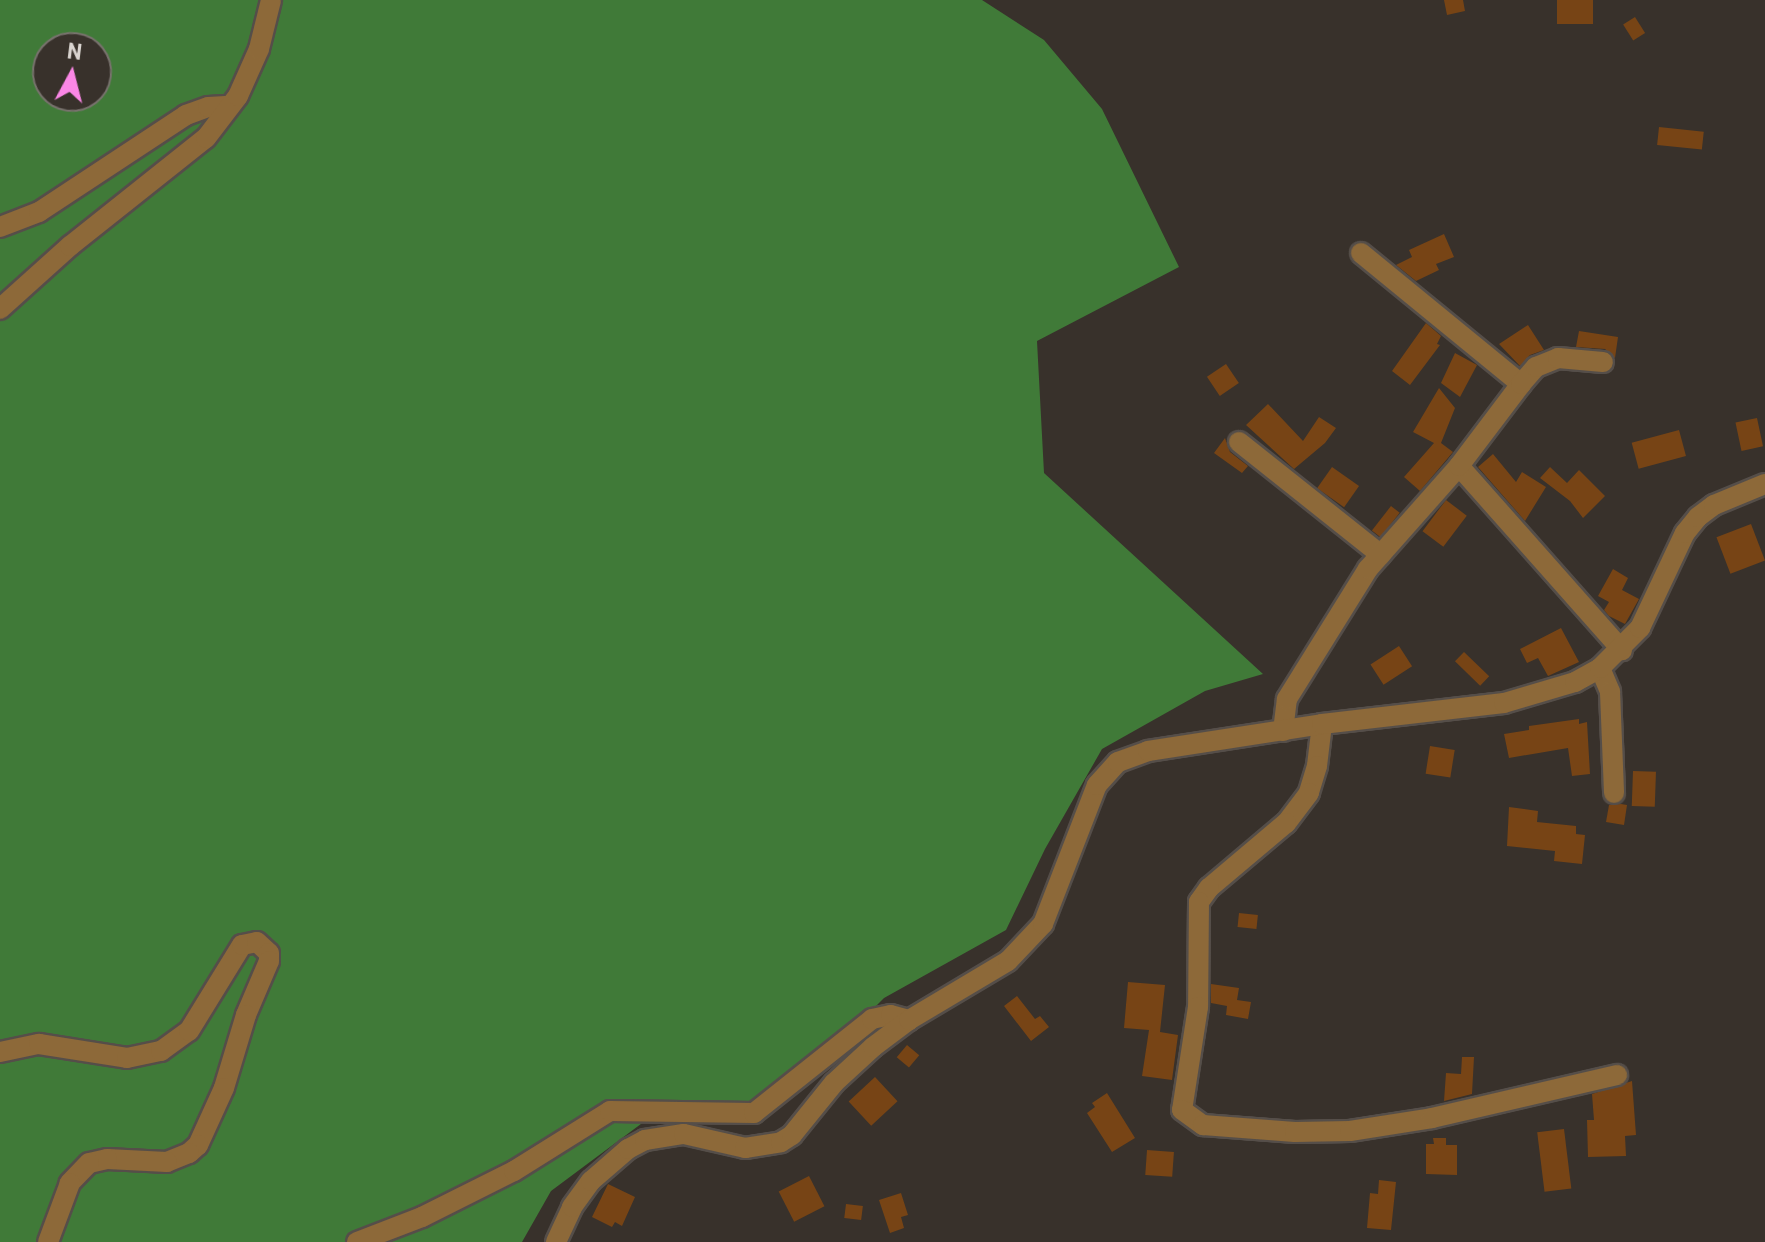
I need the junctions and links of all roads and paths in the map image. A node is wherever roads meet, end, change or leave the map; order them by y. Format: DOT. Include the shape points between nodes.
graph roads {
  1 [pos="271,0"];
  2 [pos="230,106"];
  3 [pos="0,227"];
  4 [pos="1361,253"];
  5 [pos="0,309"];
  6 [pos="1603,362"];
  7 [pos="1521,384"];
  8 [pos="1239,442"];
  9 [pos="1459,466"];
  10 [pos="1765,484"];
  11 [pos="1381,555"];
  12 [pos="1622,650"];
  13 [pos="1600,668"];
  14 [pos="1322,724"];
  15 [pos="1283,731"];
  16 [pos="1614,793"];
  17 [pos="909,1020"];
  18 [pos="0,1052"];
  19 [pos="1617,1075"];
  20 [pos="48,1242"];
  21 [pos="357,1242"];
  22 [pos="556,1242"];
  1 -- 2 [label="street" via="259,49"];
  2 -- 3 [label="street" via="186,115 39,212"];
  2 -- 5 [label="street" via="206,138"];
  4 -- 7 [label="street"];
  6 -- 7 [label="street" via="1558,358 1536,367"];
  7 -- 9 [label="street"];
  8 -- 11 [label="street"];
  9 -- 11 [label="street"];
  9 -- 12 [label="street"];
  10 -- 12 [label="street" via="1698,517 1685,533 1640,628"];
  11 -- 15 [label="street" via="1287,699"];
  12 -- 13 [label="street"];
  13 -- 14 [label="street" via="1575,682 1504,703"];
  13 -- 16 [label="street" via="1610,692"];
  14 -- 15 [label="street"];
  14 -- 19 [label="street" via="1309,793 1286,823 1199,902 1198,1007 1182,1110 1203,1125 1350,1131 1432,1118"];
  15 -- 17 [label="street" via="1148,751 1118,762 1097,785 1053,901 1027,944 1008,961"];
  17 -- 21 [label="street" via="891,1015 872,1019 754,1113 610,1111 500,1179"];
  17 -- 22 [label="street" via="834,1083 781,1142 745,1148 684,1134 645,1140 628,1149 591,1181"];
  18 -- 20 [label="street" via="39,1044 127,1058 161,1051 189,1031 242,945 257,942 269,953 224,1088 198,1145 167,1162 89,1163 70,1183"];
}
